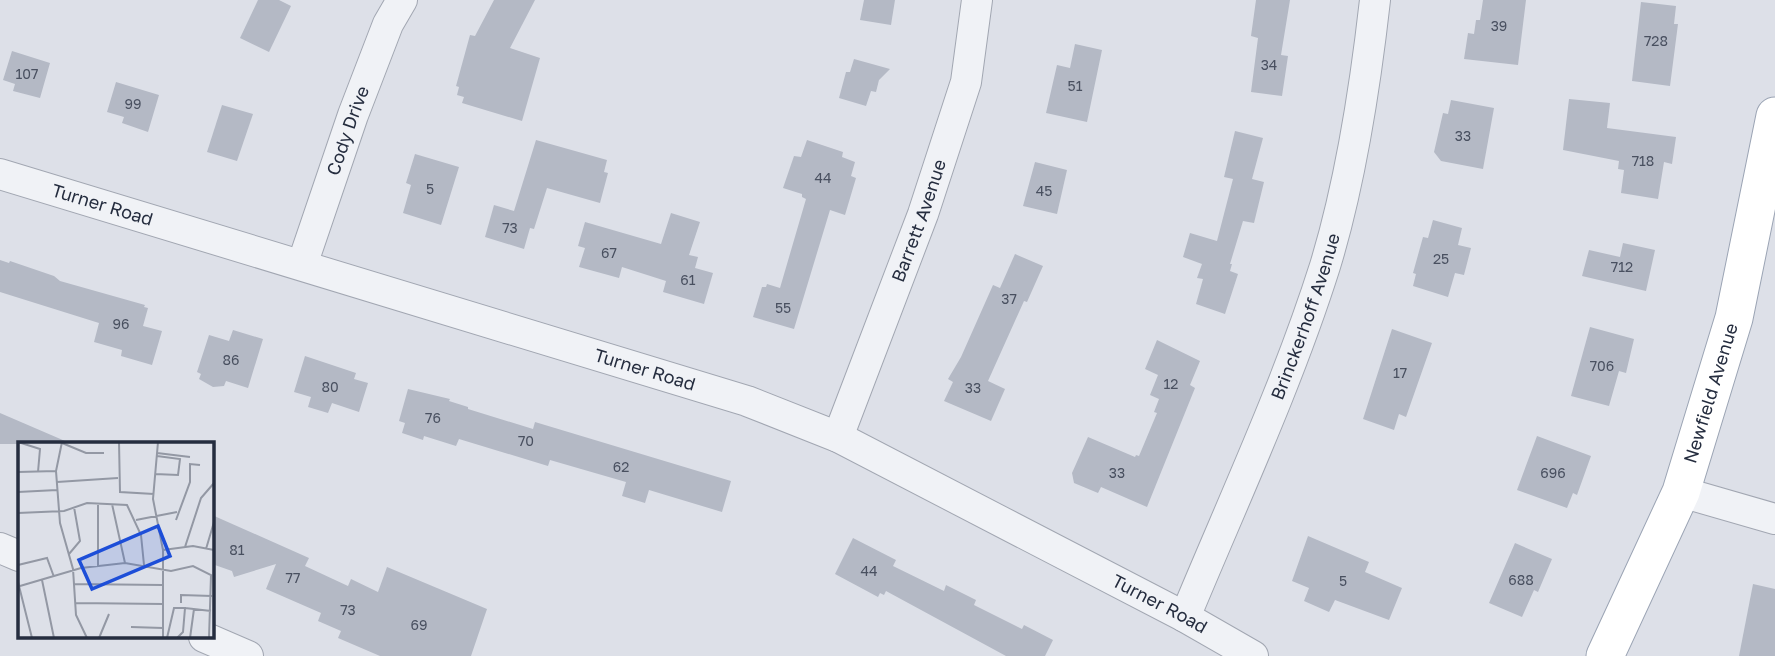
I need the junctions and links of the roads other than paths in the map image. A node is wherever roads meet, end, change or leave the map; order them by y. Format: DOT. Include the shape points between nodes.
graph roads {
  1 [pos="402,0"];
  2 [pos="978,0"];
  3 [pos="1375,0"];
  4 [pos="1775,116"];
  5 [pos="0,174"];
  6 [pos="302,265"];
  7 [pos="838,437"];
  8 [pos="1681,492"];
  9 [pos="1775,519"];
  10 [pos="0,548"];
  11 [pos="18,556"];
  12 [pos="1185,617"];
  13 [pos="206,638"];
  14 [pos="248,656"];
  15 [pos="1253,656"];
  16 [pos="1605,656"];
  1 -- 6 [label="street, Cody Drive" via="352,115"];
  2 -- 7 [label="street, Barrett Avenue" via="966,82 923,214"];
  3 -- 12 [label="street, Brinckerhoff Avenue" via="1356,130 1326,263 1305,327"];
  4 -- 8 [label="main road, Newfield Avenue" via="1734,318"];
  5 -- 6 [label="street, Turner Road"];
  6 -- 7 [label="street, Turner Road" via="747,401"];
  7 -- 12 [label="street, Turner Road"];
  8 -- 9 [label="street"];
  8 -- 16 [label="main road, Newfield Avenue"];
  10 -- 11 [label="street"];
  12 -- 15 [label="street, Turner Road"];
  13 -- 14 [label="street"];
}
